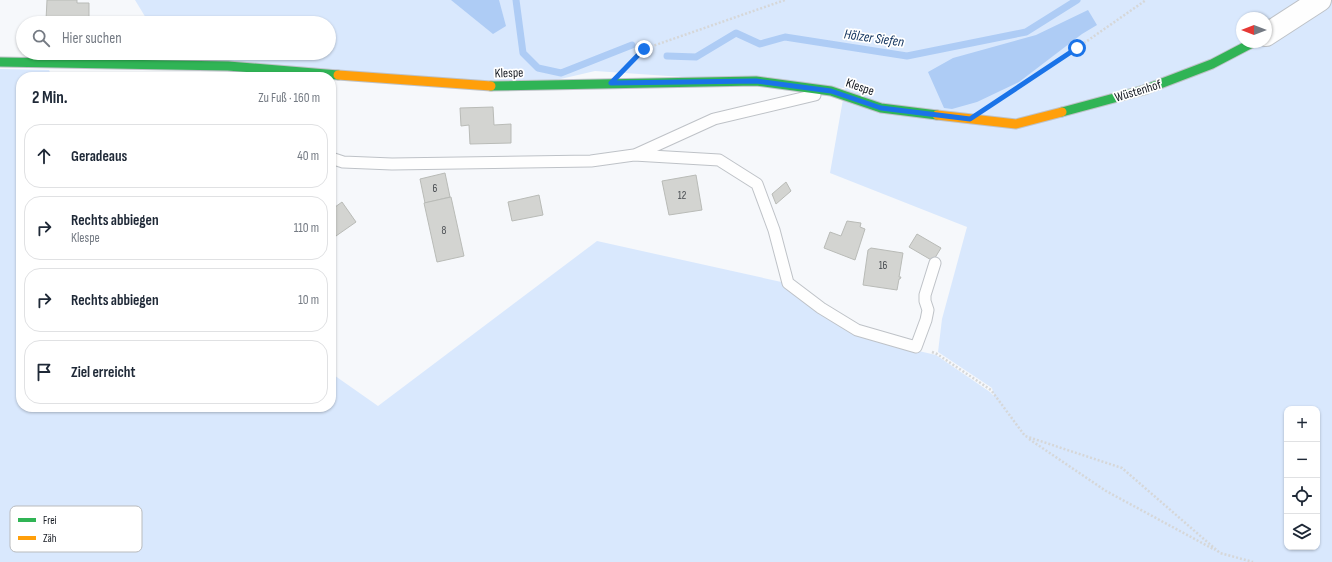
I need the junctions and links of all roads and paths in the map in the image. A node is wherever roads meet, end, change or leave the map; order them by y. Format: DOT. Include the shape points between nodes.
graph roads {
  1 [pos="785,0"];
  2 [pos="1146,0"];
  3 [pos="1320,0"];
  4 [pos="1272,31"];
  5 [pos="1243,48"];
  6 [pos="0,62"];
  7 [pos="259,72"];
  8 [pos="336,77"];
  9 [pos="611,83"];
  10 [pos="831,91"];
  11 [pos="970,119"];
  12 [pos="1016,124"];
  13 [pos="634,155"];
  14 [pos="336,160"];
  15 [pos="935,263"];
  16 [pos="916,347"];
  17 [pos="1025,436"];
  18 [pos="1220,553"];
  19 [pos="1253,562"];
  1 -- 9 [label="path" via="644,49"];
  2 -- 11 [label="path"];
  3 -- 4 [label="street"];
  5 -- 12 [label="street, Wüstenhof" via="1212,64 1144,90"];
  6 -- 7 [label="street, Klespe" via="228,66"];
  8 -- 9 [label="street, Klespe" via="484,86"];
  9 -- 10 [label="street, Klespe" via="756,81"];
  10 -- 11 [label="street, Klespe" via="881,108"];
  10 -- 13 [label="lane" via="714,119"];
  11 -- 12 [label="street, Klespe"];
  13 -- 14 [label="lane" via="591,161 392,164"];
  13 -- 16 [label="lane" via="719,160 757,184 774,230 788,283 821,308 857,330"];
  15 -- 16 [label="lane" via="925,295 928,310 926,320"];
  16 -- 17 [label="path" via="937,354 991,390"];
  17 -- 18 [label="path" via="1106,491"];
  17 -- 18 [label="path" via="1122,468"];
  18 -- 19 [label="path"];
}
